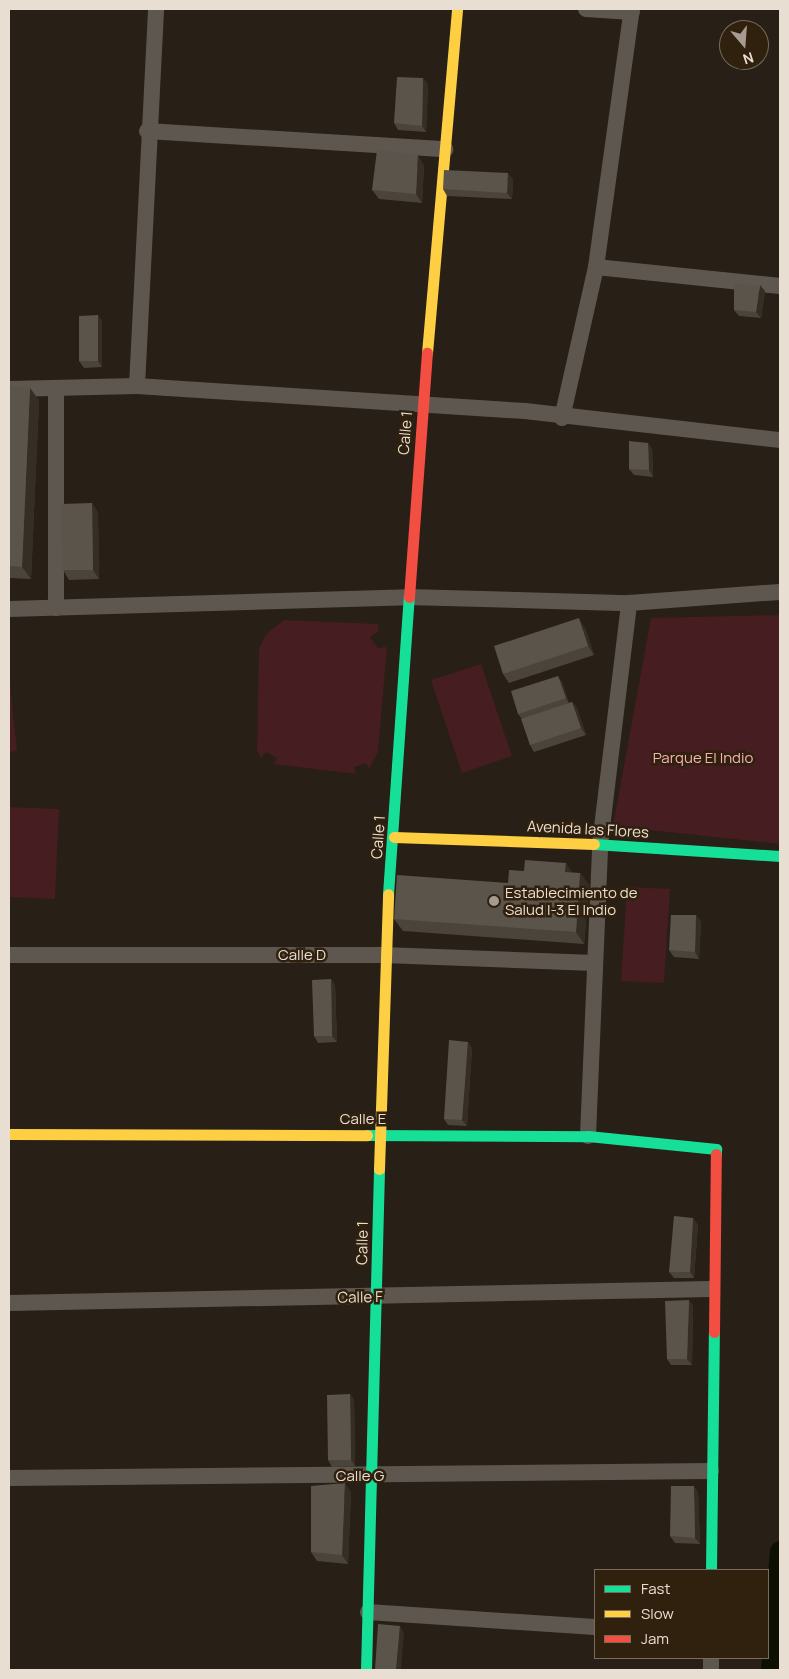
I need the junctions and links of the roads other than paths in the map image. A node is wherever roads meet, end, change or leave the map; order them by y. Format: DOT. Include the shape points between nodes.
graph roads {
  1 [pos="156,9"];
  2 [pos="456,9"];
  3 [pos="586,9"];
  4 [pos="632,10"];
  5 [pos="147,131"];
  6 [pos="444,149"];
  7 [pos="596,267"];
  8 [pos="780,286"];
  9 [pos="137,386"];
  10 [pos="56,388"];
  11 [pos="9,389"];
  12 [pos="423,404"];
  13 [pos="562,418"];
  14 [pos="780,440"];
  15 [pos="780,592"];
  16 [pos="408,597"];
  17 [pos="629,603"];
  18 [pos="56,608"];
  19 [pos="9,609"];
  20 [pos="394,837"];
  21 [pos="600,844"];
  22 [pos="780,856"];
  23 [pos="9,954"];
  24 [pos="384,955"];
  25 [pos="595,963"];
  26 [pos="9,1134"];
  27 [pos="380,1134"];
  28 [pos="588,1136"];
  29 [pos="711,1289"];
  30 [pos="376,1296"];
  31 [pos="9,1303"];
  32 [pos="711,1471"];
  33 [pos="371,1476"];
  34 [pos="9,1478"];
  35 [pos="711,1569"];
  36 [pos="368,1612"];
  37 [pos="594,1627"];
  38 [pos="366,1670"];
  1 -- 5 [label="street"];
  2 -- 6 [label="street, Calle 1"];
  3 -- 4 [label="street"];
  4 -- 7 [label="street"];
  5 -- 6 [label="street"];
  5 -- 9 [label="street"];
  6 -- 12 [label="street, Calle 1"];
  7 -- 8 [label="street"];
  7 -- 13 [label="street"];
  9 -- 10 [label="street"];
  9 -- 12 [label="street"];
  10 -- 11 [label="street"];
  10 -- 18 [label="street"];
  12 -- 13 [label="street"];
  12 -- 16 [label="street, Calle 1"];
  13 -- 14 [label="street"];
  15 -- 17 [label="street"];
  16 -- 17 [label="street"];
  16 -- 18 [label="street"];
  16 -- 20 [label="street, Calle 1"];
  17 -- 21 [label="street"];
  18 -- 19 [label="street"];
  20 -- 21 [label="street, Avenida las Flores"];
  20 -- 24 [label="street, Calle 1"];
  21 -- 22 [label="street, Avenida las Flores"];
  21 -- 25 [label="street"];
  23 -- 24 [label="street, Calle D"];
  24 -- 25 [label="street, Calle D"];
  24 -- 27 [label="street, Calle 1"];
  25 -- 28 [label="street"];
  26 -- 27 [label="street, Calle E"];
  27 -- 28 [label="street, Calle E"];
  27 -- 30 [label="street, Calle 1"];
  28 -- 29 [label="street, Calle E" via="716,1149"];
  29 -- 30 [label="street, Calle F"];
  29 -- 32 [label="street"];
  30 -- 31 [label="street, Calle F"];
  30 -- 33 [label="street, Calle 1"];
  32 -- 33 [label="street, Calle G"];
  32 -- 35 [label="street"];
  33 -- 34 [label="street, Calle G"];
  33 -- 36 [label="street, Calle 1"];
  36 -- 37 [label="street"];
  36 -- 38 [label="street, Calle 1"];
}
